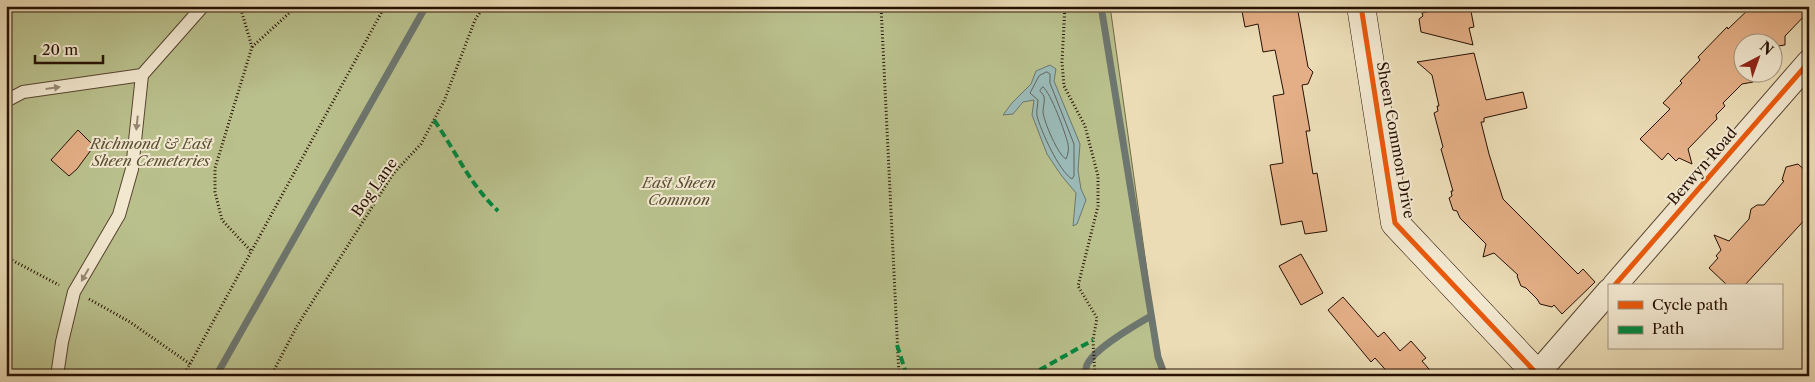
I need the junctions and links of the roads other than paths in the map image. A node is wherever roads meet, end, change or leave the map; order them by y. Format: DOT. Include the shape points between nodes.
graph roads {
  1 [pos="203,6"];
  2 [pos="1361,6"];
  3 [pos="1809,62"];
  4 [pos="142,75"];
  5 [pos="6,101"];
  6 [pos="1616,284"];
  7 [pos="1608,293"];
  8 [pos="1538,375"];
  9 [pos="57,376"];
  1 -- 4 [label="lane"];
  2 -- 8 [label="street, Sheen Common Drive" via="1395,224"];
  3 -- 6 [label="street, Berwyn Road"];
  5 -- 4 [label="lane, one-way" via="23,92"];
  4 -- 9 [label="lane, one-way" via="132,169 120,215 74,292"];
  7 -- 8 [label="street"];
}
